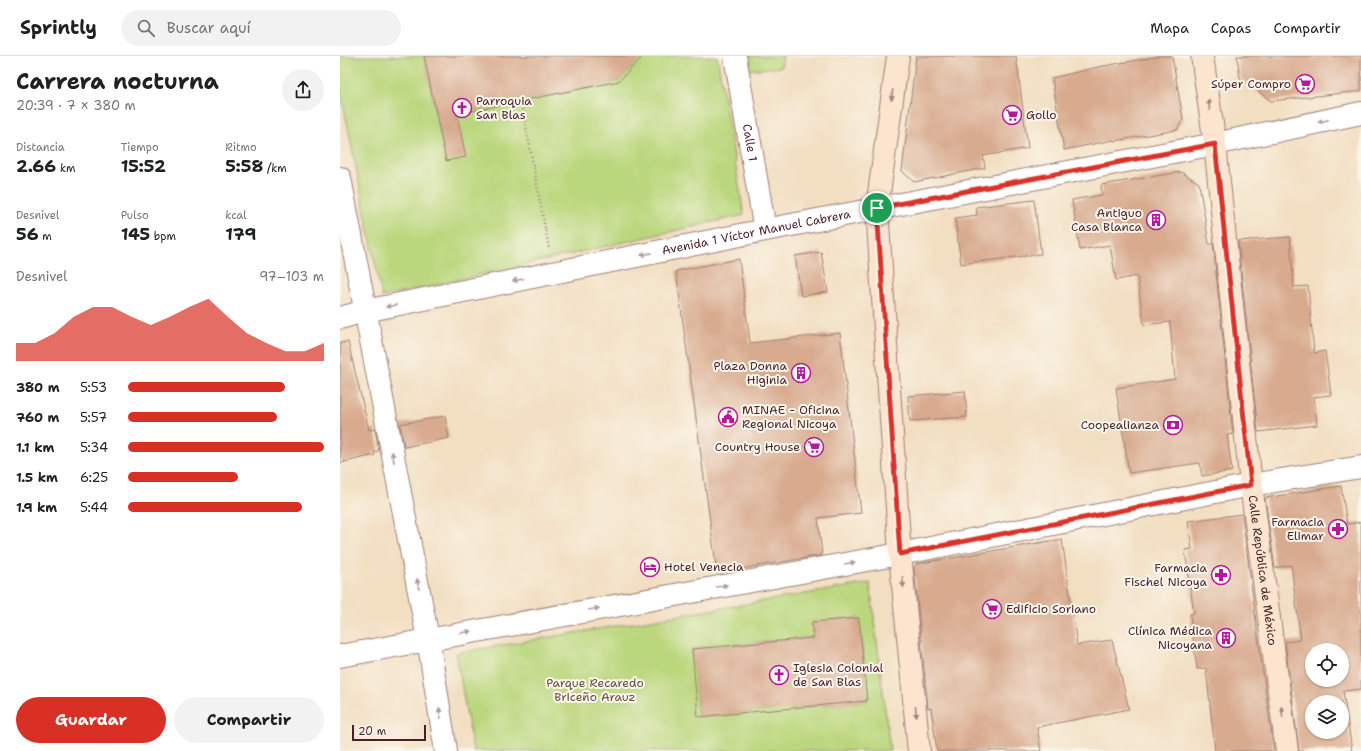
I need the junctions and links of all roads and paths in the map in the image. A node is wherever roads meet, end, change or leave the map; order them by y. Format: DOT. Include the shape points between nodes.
graph roads {
  1 [pos="735,56"];
  2 [pos="898,56"];
  3 [pos="1202,56"];
  4 [pos="522,101"];
  5 [pos="1361,113"];
  6 [pos="1215,144"];
  7 [pos="340,178"];
  8 [pos="877,208"];
  9 [pos="765,230"];
  10 [pos="554,273"];
  11 [pos="365,311"];
  12 [pos="340,318"];
  13 [pos="1361,467"];
  14 [pos="1251,485"];
  15 [pos="900,554"];
  16 [pos="428,639"];
  17 [pos="340,656"];
  18 [pos="446,751"];
  19 [pos="920,751"];
  20 [pos="1287,751"];
  1 -- 9 [label="street, Calle 1"];
  2 -- 8 [label="main road, one-way"];
  6 -- 3 [label="main road, Calle República de México, one-way"];
  4 -- 10 [label="path"];
  5 -- 6 [label="street, Avenida 1 Víctor Manuel Cabrera, one-way"];
  6 -- 8 [label="street, Avenida 1 Víctor Manuel Cabrera"];
  6 -- 14 [label="main road, Calle República de México"];
  7 -- 11 [label="street"];
  8 -- 9 [label="street, Avenida 1 Víctor Manuel Cabrera"];
  8 -- 15 [label="main road"];
  9 -- 10 [label="street, Avenida 1 Víctor Manuel Cabrera, one-way"];
  10 -- 11 [label="street, Avenida 1 Víctor Manuel Cabrera, one-way"];
  11 -- 12 [label="street, Avenida 1 Víctor Manuel Cabrera"];
  16 -- 11 [label="street, one-way"];
  13 -- 14 [label="street"];
  14 -- 15 [label="street"];
  20 -- 14 [label="main road, Calle República de México, one-way"];
  16 -- 15 [label="street, one-way"];
  15 -- 19 [label="main road, one-way"];
  16 -- 17 [label="street"];
  18 -- 16 [label="street, one-way"];
}
